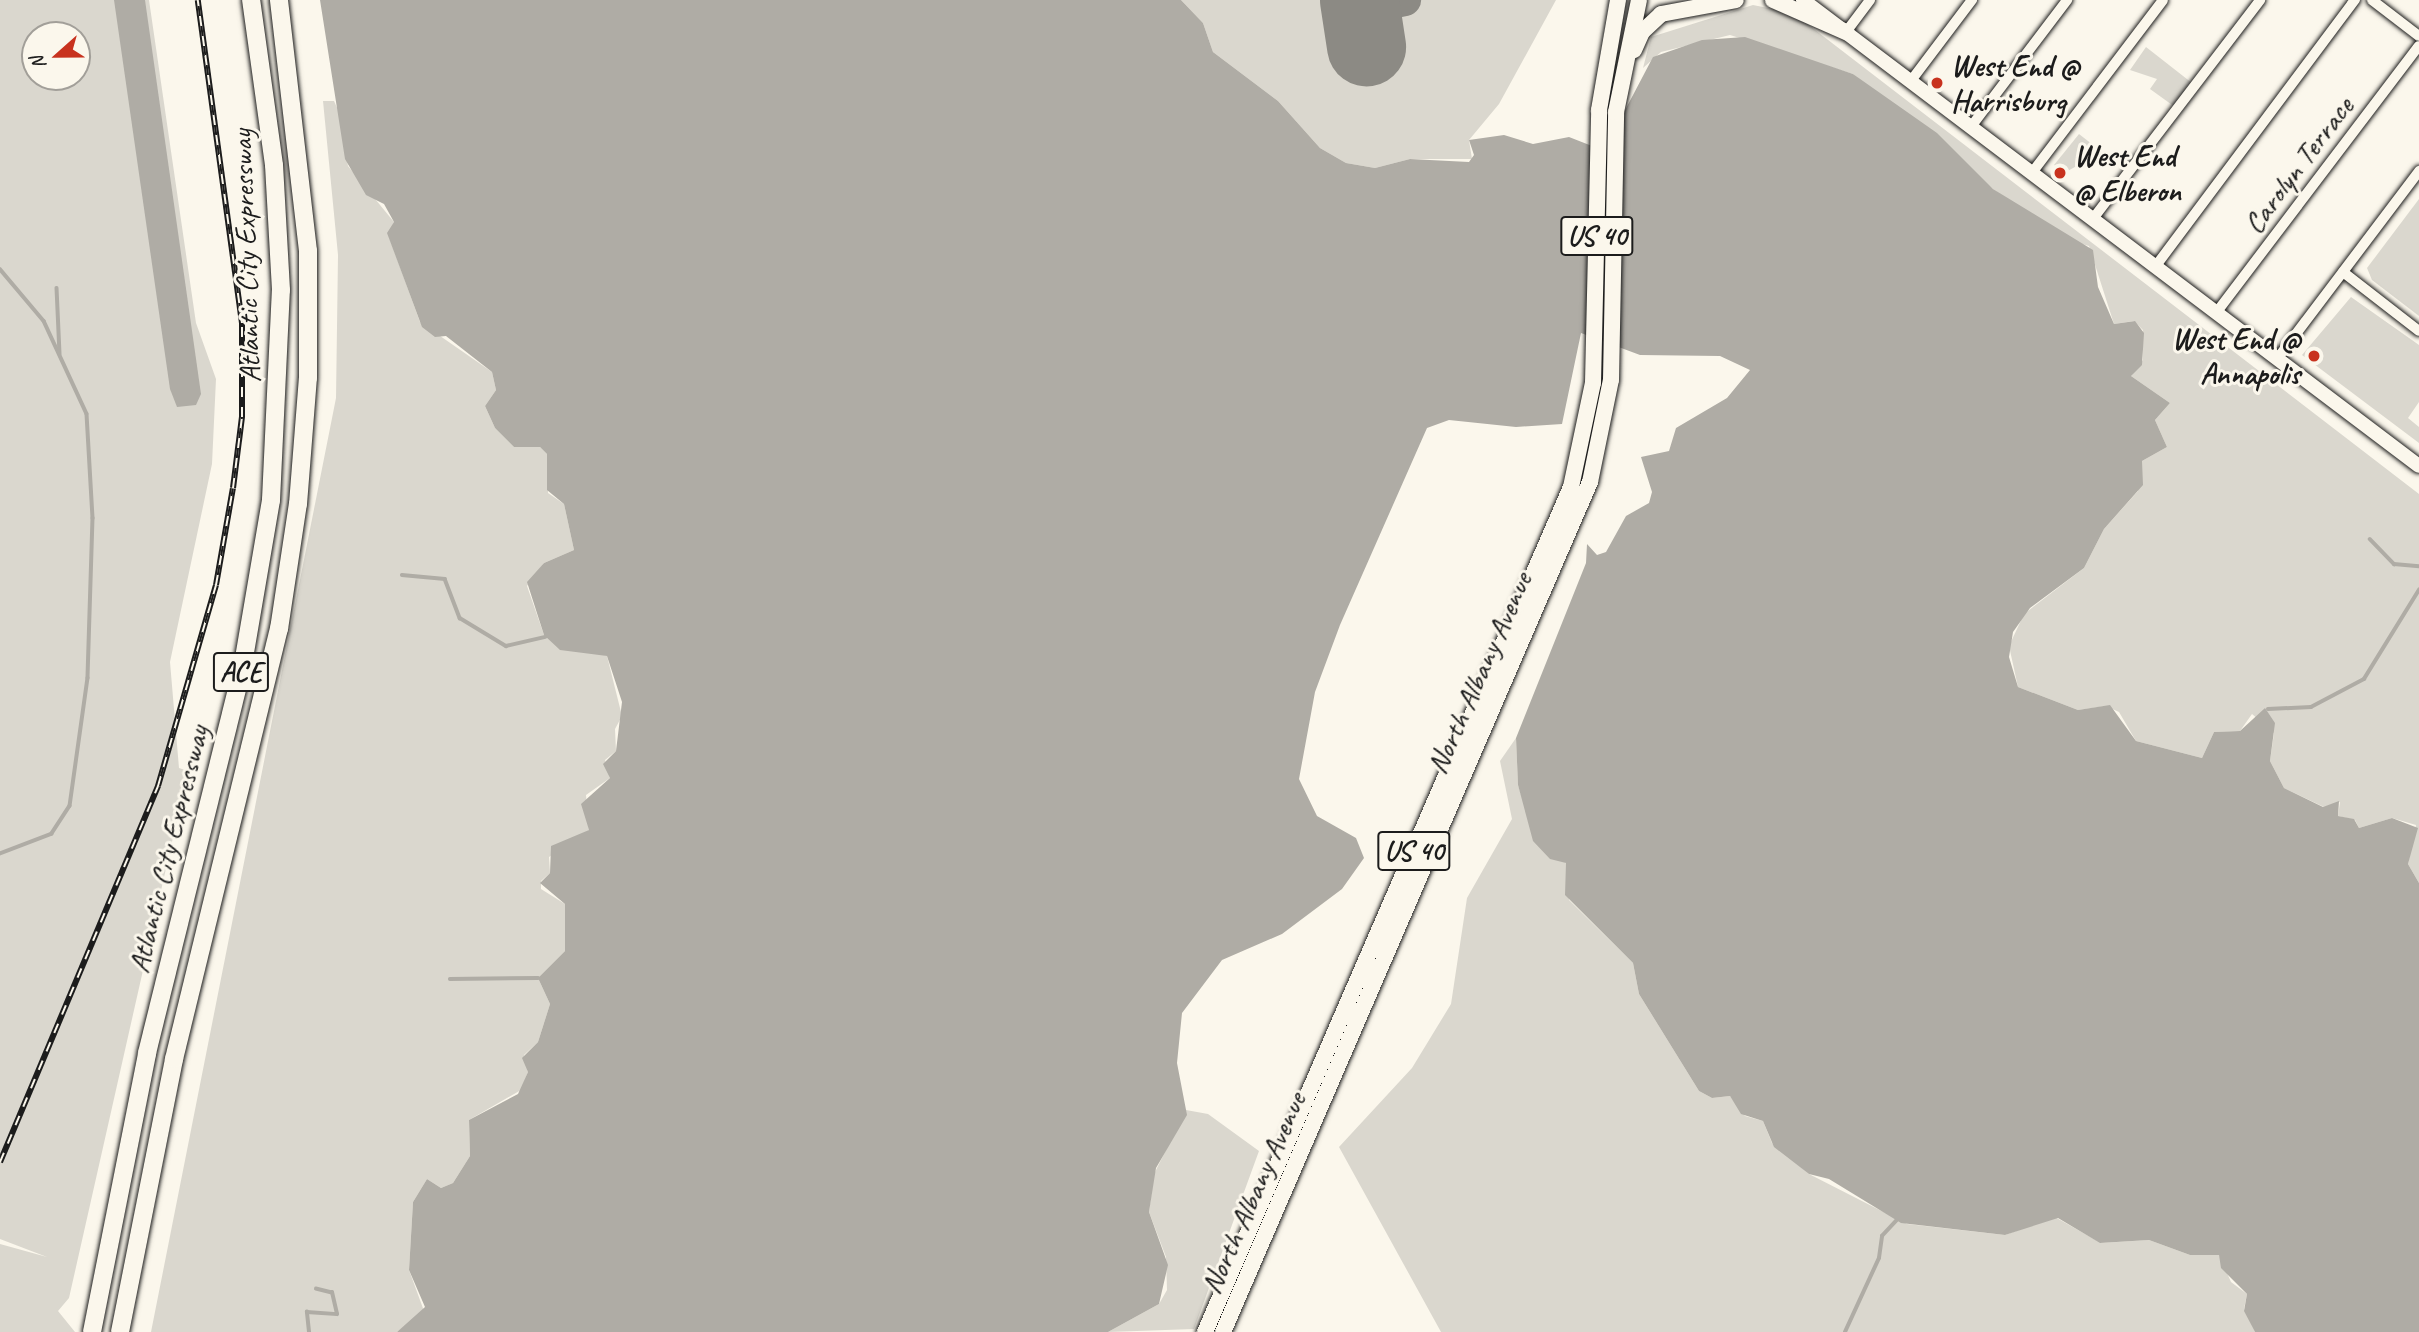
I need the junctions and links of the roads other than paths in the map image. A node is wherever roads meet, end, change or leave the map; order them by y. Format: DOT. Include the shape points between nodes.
graph roads {
  1 [pos="251,0"];
  2 [pos="279,0"];
  3 [pos="1618,0"];
  4 [pos="1639,0"];
  5 [pos="1736,0"];
  6 [pos="1773,0"];
  7 [pos="1803,0"];
  8 [pos="1870,0"];
  9 [pos="1972,0"];
  10 [pos="2067,0"];
  11 [pos="2163,0"];
  12 [pos="2260,0"];
  13 [pos="2355,0"];
  14 [pos="2372,0"];
  15 [pos="1709,2"];
  16 [pos="1846,32"];
  17 [pos="2419,36"];
  18 [pos="2419,46"];
  19 [pos="1910,82"];
  20 [pos="1619,89"];
  21 [pos="1970,128"];
  22 [pos="2419,170"];
  23 [pos="2031,174"];
  24 [pos="2092,220"];
  25 [pos="2155,267"];
  26 [pos="2343,272"];
  27 [pos="2216,313"];
  28 [pos="2419,331"];
  29 [pos="2277,359"];
  30 [pos="1603,362"];
  31 [pos="2419,466"];
  32 [pos="92,1332"];
  33 [pos="120,1332"];
  34 [pos="1205,1332"];
  35 [pos="1223,1332"];
  1 -- 32 [label="highway, Atlantic City Expressway / ACE" via="274,165 281,290 271,500 243,664 147,1053"];
  2 -- 33 [label="highway, Atlantic City Expressway / ACE" via="308,251 308,378 297,515 270,671 176,1048"];
  3 -- 30 [label="highway, North Albany Avenue / US 40" via="1599,110"];
  4 -- 20 [label="highway, North Albany Avenue / US 40"];
  5 -- 15 [label="highway"];
  6 -- 16 [label="highway"];
  7 -- 16 [label="main road"];
  8 -- 16 [label="street"];
  9 -- 19 [label="street"];
  10 -- 21 [label="street"];
  11 -- 23 [label="street"];
  12 -- 24 [label="street"];
  13 -- 25 [label="street"];
  14 -- 17 [label="street"];
  15 -- 20 [label="highway" via="1651,21"];
  16 -- 19 [label="main road"];
  18 -- 27 [label="street, Carolyn Terrace"];
  19 -- 21 [label="main road"];
  20 -- 30 [label="highway, North Albany Avenue / US 40"];
  21 -- 23 [label="main road"];
  22 -- 26 [label="street"];
  23 -- 24 [label="main road"];
  24 -- 25 [label="main road"];
  25 -- 27 [label="main road"];
  26 -- 28 [label="street"];
  26 -- 29 [label="street"];
  27 -- 29 [label="main road"];
  29 -- 31 [label="main road"];
  30 -- 34 [label="highway, North Albany Avenue / US 40" via="1564,506"];
  30 -- 35 [label="highway, North Albany Avenue / US 40" via="1605,421 1583,502"];
}
